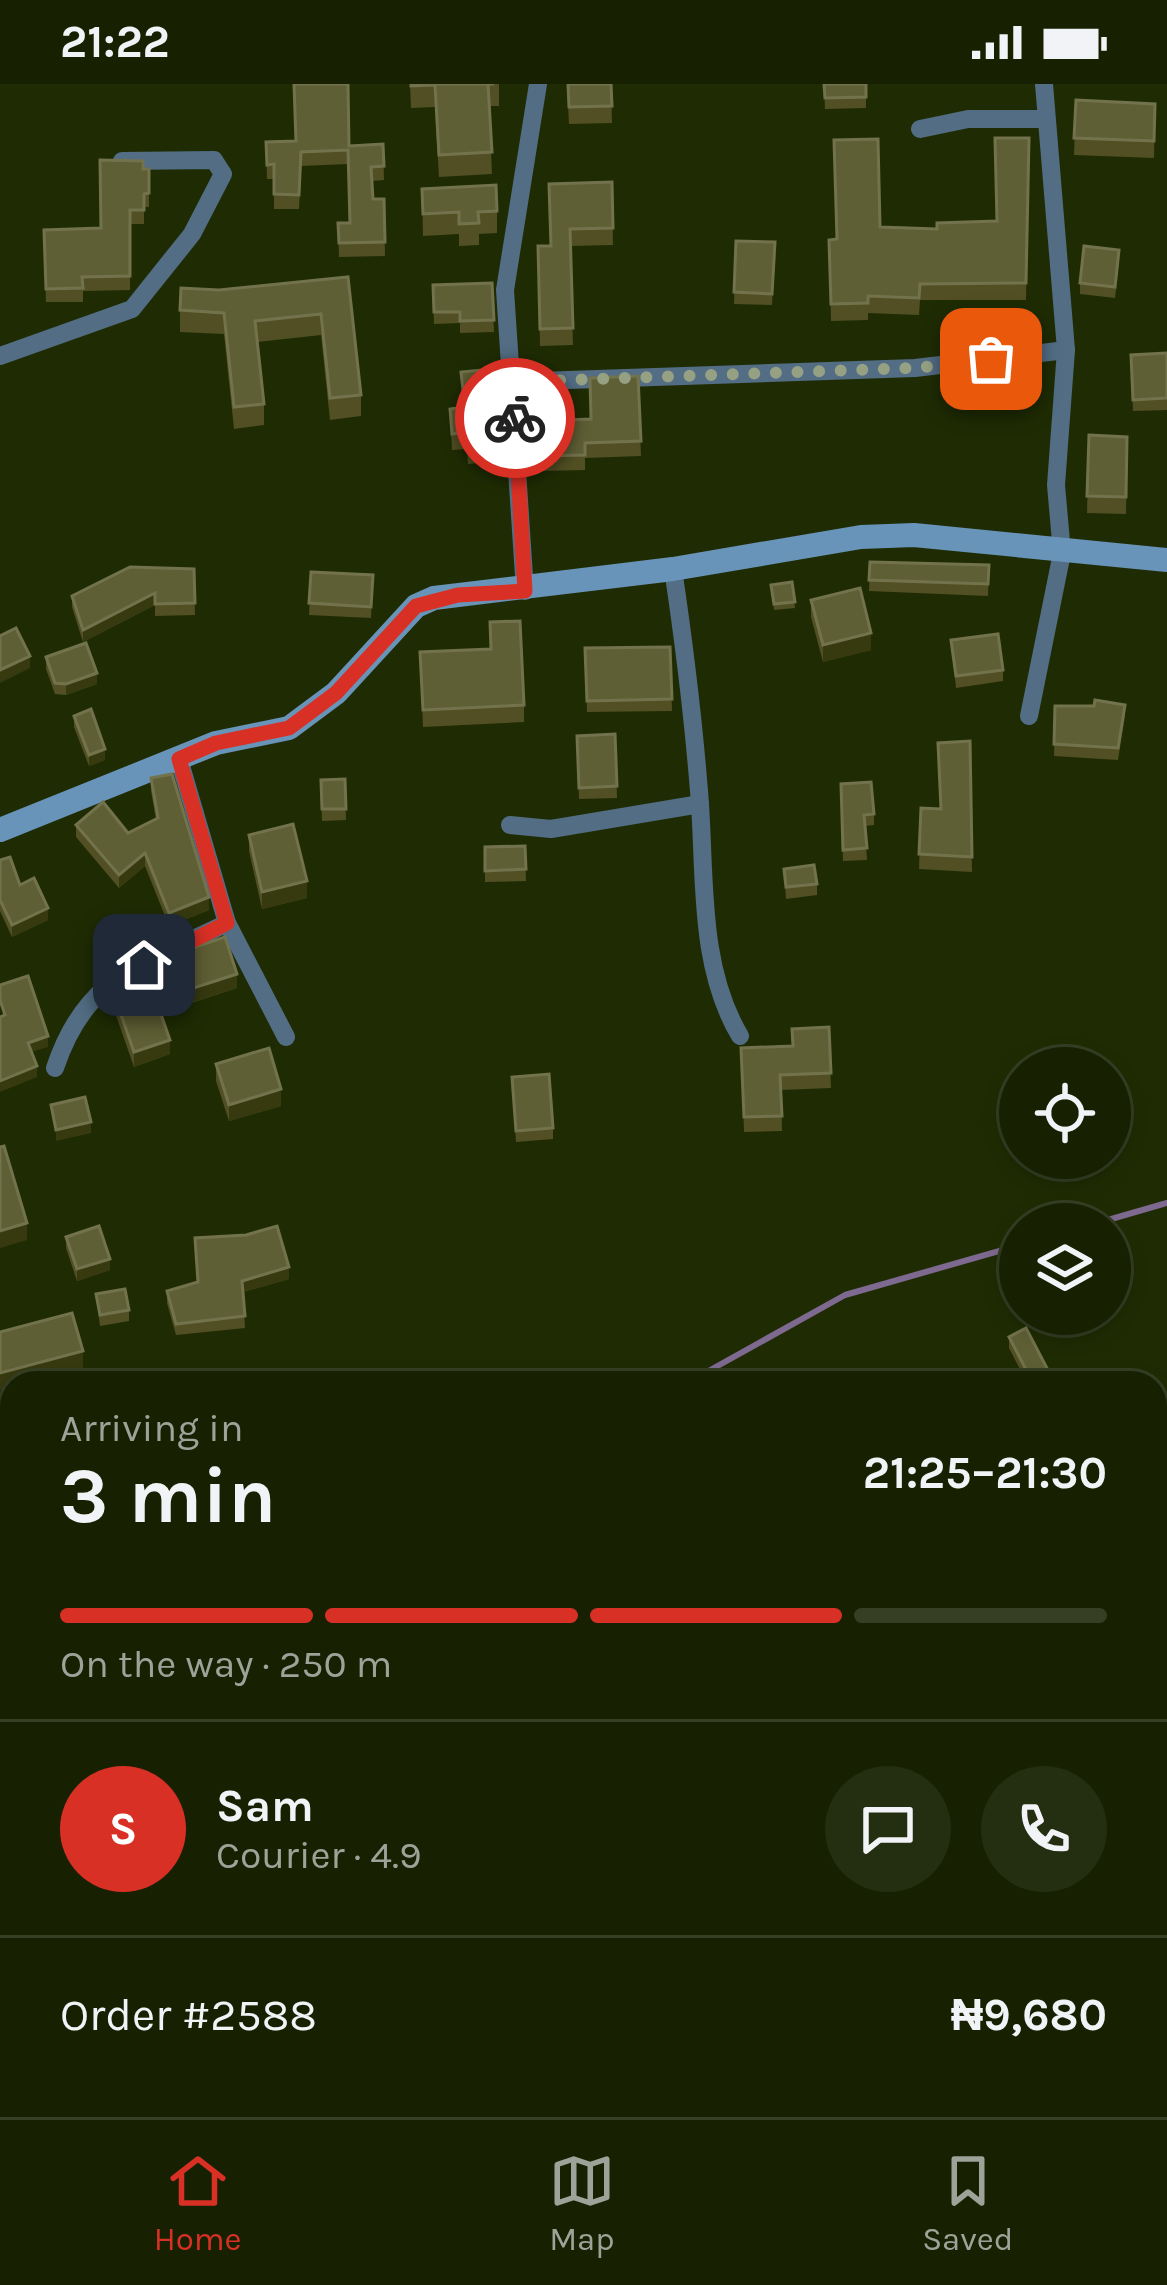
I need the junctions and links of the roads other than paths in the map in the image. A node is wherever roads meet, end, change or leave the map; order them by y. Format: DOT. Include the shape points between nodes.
graph roads {
  1 [pos="538,84"];
  2 [pos="1044,84"];
  3 [pos="1046,119"];
  4 [pos="920,129"];
  5 [pos="104,161"];
  6 [pos="1066,350"];
  7 [pos="0,356"];
  8 [pos="510,382"];
  9 [pos="1062,553"];
  10 [pos="1167,560"];
  11 [pos="673,569"];
  12 [pos="525,591"];
  13 [pos="1029,716"];
  14 [pos="179,759"];
  15 [pos="700,804"];
  16 [pos="511,825"];
  17 [pos="0,830"];
  18 [pos="227,923"];
  19 [pos="740,1036"];
  20 [pos="286,1037"];
  21 [pos="56,1068"];
  1 -- 8 [label="street" via="505,290"];
  2 -- 3 [label="street"];
  3 -- 4 [label="street" via="968,119"];
  3 -- 6 [label="street"];
  5 -- 7 [label="street" via="214,160 224,173 192,234 132,309"];
  6 -- 8 [label="street" via="916,368"];
  6 -- 9 [label="street" via="1056,485"];
  8 -- 12 [label="street"];
  9 -- 10 [label="street"];
  9 -- 11 [label="street" via="914,535 861,537"];
  9 -- 13 [label="street"];
  11 -- 12 [label="street"];
  11 -- 15 [label="street"];
  12 -- 14 [label="street" via="416,606 336,693 289,728"];
  14 -- 17 [label="street"];
  14 -- 18 [label="street"];
  15 -- 16 [label="street" via="551,829"];
  15 -- 19 [label="street" via="708,938 722,1006"];
  18 -- 20 [label="street"];
  18 -- 21 [label="street" via="102,986 70,1025"];
}
